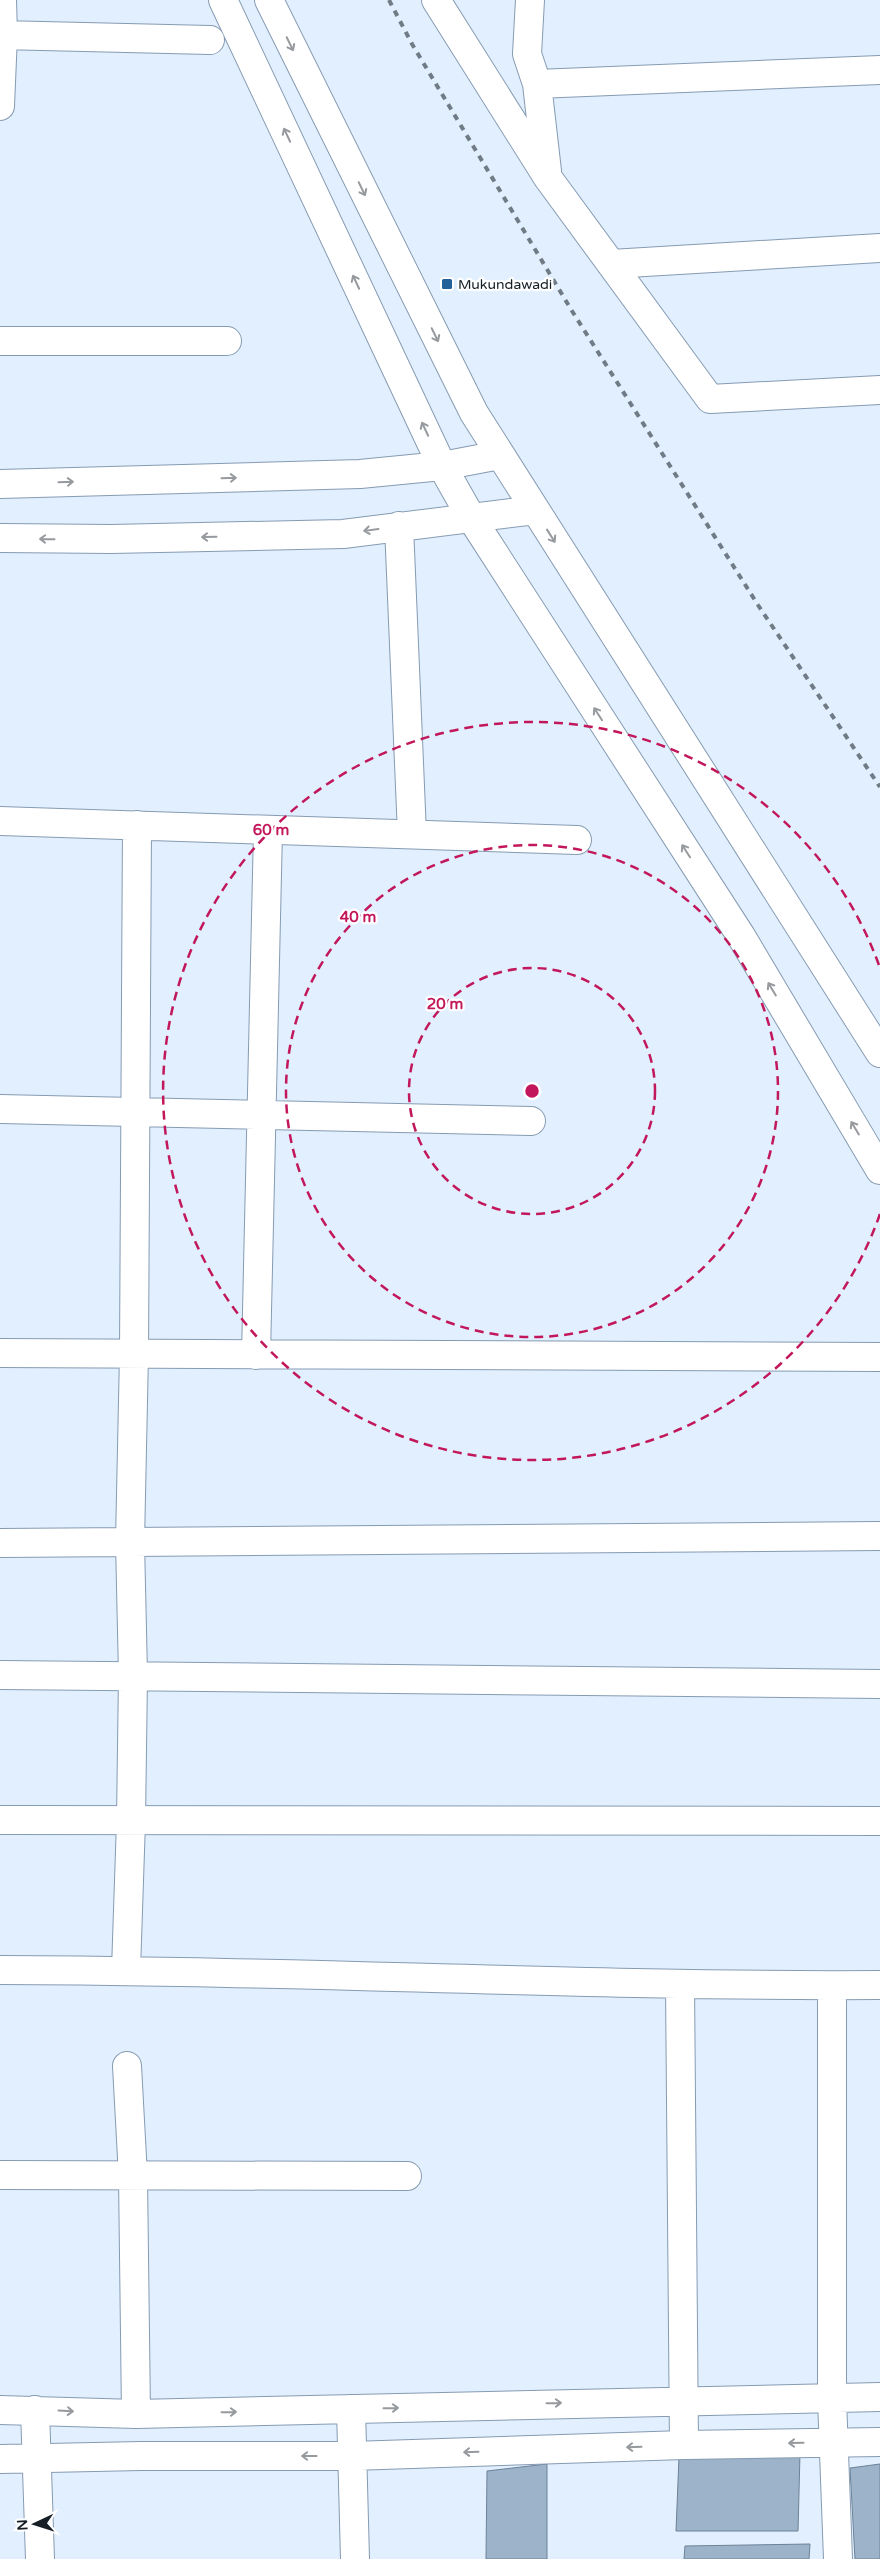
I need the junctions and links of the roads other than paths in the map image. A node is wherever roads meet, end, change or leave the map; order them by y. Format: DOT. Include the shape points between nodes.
graph roads {
  1 [pos="2,0"];
  2 [pos="223,0"];
  3 [pos="268,0"];
  4 [pos="436,0"];
  5 [pos="530,0"];
  6 [pos="2,35"];
  7 [pos="210,40"];
  8 [pos="880,70"];
  9 [pos="537,84"];
  10 [pos="0,106"];
  11 [pos="548,178"];
  12 [pos="880,248"];
  13 [pos="612,264"];
  14 [pos="0,341"];
  15 [pos="227,341"];
  16 [pos="880,390"];
  17 [pos="500,455"];
  18 [pos="442,466"];
  19 [pos="0,484"];
  20 [pos="535,510"];
  21 [pos="472,519"];
  22 [pos="400,526"];
  23 [pos="0,538"];
  24 [pos="0,821"];
  25 [pos="138,825"];
  26 [pos="268,830"];
  27 [pos="412,834"];
  28 [pos="0,840"];
  29 [pos="577,840"];
  30 [pos="880,1053"];
  31 [pos="0,1109"];
  32 [pos="136,1112"];
  33 [pos="261,1115"];
  34 [pos="531,1121"];
  35 [pos="880,1170"];
  36 [pos="0,1353"];
  37 [pos="134,1354"];
  38 [pos="256,1355"];
  39 [pos="880,1357"];
  40 [pos="880,1536"];
  41 [pos="130,1542"];
  42 [pos="0,1543"];
  43 [pos="0,1675"];
  44 [pos="133,1675"];
  45 [pos="880,1684"];
  46 [pos="0,1820"];
  47 [pos="131,1821"];
  48 [pos="880,1821"];
  49 [pos="0,1970"];
  50 [pos="126,1970"];
  51 [pos="680,1984"];
  52 [pos="880,1985"];
  53 [pos="832,1986"];
  54 [pos="126,2066"];
  55 [pos="0,2175"];
  56 [pos="133,2176"];
  57 [pos="407,2176"];
  58 [pos="880,2397"];
  59 [pos="832,2399"];
  60 [pos="684,2400"];
  61 [pos="351,2409"];
  62 [pos="0,2410"];
  63 [pos="35,2410"];
  64 [pos="136,2414"];
  65 [pos="880,2442"];
  66 [pos="834,2443"];
  67 [pos="684,2445"];
  68 [pos="352,2456"];
  69 [pos="0,2459"];
  70 [pos="37,2459"];
  71 [pos="40,2559"];
  72 [pos="355,2559"];
  73 [pos="838,2559"];
  1 -- 6 [label="street"];
  18 -- 2 [label="street, one-way"];
  3 -- 17 [label="street, one-way" via="474,413"];
  4 -- 11 [label="street"];
  5 -- 9 [label="street" via="527,54"];
  6 -- 7 [label="street"];
  6 -- 10 [label="street"];
  8 -- 9 [label="street"];
  9 -- 11 [label="street"];
  11 -- 13 [label="street"];
  12 -- 13 [label="street"];
  13 -- 16 [label="street" via="710,399"];
  14 -- 15 [label="street"];
  17 -- 18 [label="street"];
  17 -- 20 [label="street"];
  19 -- 18 [label="street, one-way" via="360,474"];
  18 -- 21 [label="street"];
  20 -- 21 [label="street"];
  20 -- 30 [label="street, one-way"];
  21 -- 22 [label="street"];
  35 -- 21 [label="street, one-way" via="741,936"];
  22 -- 23 [label="street, one-way" via="343,534"];
  22 -- 27 [label="street"];
  24 -- 25 [label="street"];
  24 -- 28 [label="street"];
  25 -- 26 [label="street"];
  25 -- 32 [label="street"];
  26 -- 27 [label="street"];
  26 -- 33 [label="street"];
  27 -- 29 [label="street"];
  31 -- 32 [label="street"];
  32 -- 33 [label="street"];
  32 -- 37 [label="street"];
  33 -- 34 [label="street"];
  33 -- 38 [label="street"];
  36 -- 37 [label="street"];
  37 -- 38 [label="street"];
  37 -- 41 [label="street"];
  38 -- 39 [label="street"];
  40 -- 41 [label="street"];
  41 -- 42 [label="street"];
  41 -- 44 [label="street"];
  43 -- 44 [label="street"];
  44 -- 45 [label="street"];
  44 -- 47 [label="street"];
  46 -- 47 [label="street"];
  47 -- 48 [label="street"];
  47 -- 50 [label="street"];
  49 -- 50 [label="street"];
  50 -- 51 [label="street"];
  51 -- 53 [label="street"];
  51 -- 60 [label="street"];
  52 -- 53 [label="street"];
  53 -- 59 [label="street"];
  54 -- 56 [label="street"];
  55 -- 56 [label="street"];
  56 -- 57 [label="street"];
  56 -- 64 [label="street"];
  58 -- 59 [label="street"];
  59 -- 60 [label="street"];
  59 -- 66 [label="street"];
  61 -- 60 [label="street, one-way"];
  60 -- 67 [label="street"];
  64 -- 61 [label="street, one-way"];
  61 -- 68 [label="street"];
  62 -- 63 [label="street"];
  63 -- 64 [label="street, one-way"];
  63 -- 70 [label="street"];
  65 -- 66 [label="street"];
  66 -- 67 [label="street, one-way"];
  66 -- 73 [label="street"];
  67 -- 68 [label="street, one-way"];
  68 -- 70 [label="street, one-way"];
  68 -- 72 [label="street"];
  69 -- 70 [label="street"];
  70 -- 71 [label="street"];
}
